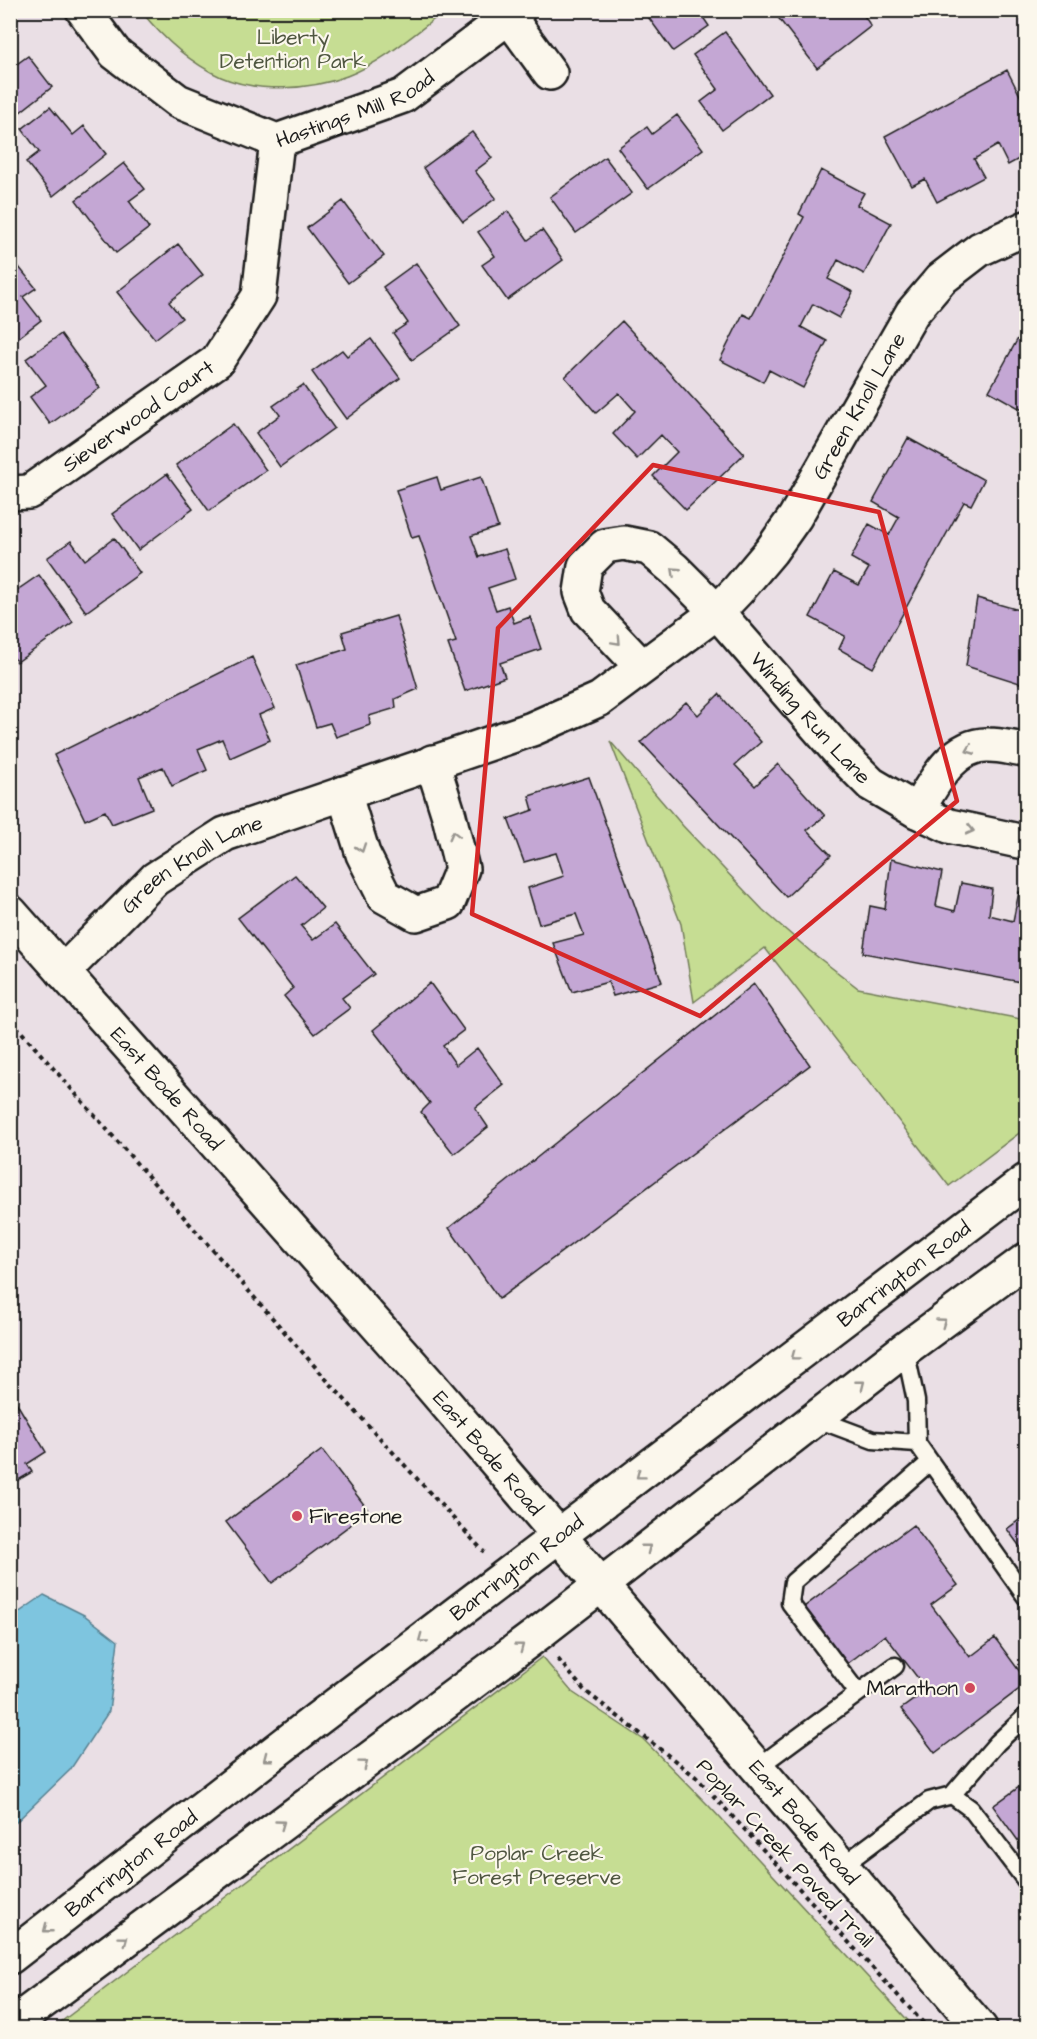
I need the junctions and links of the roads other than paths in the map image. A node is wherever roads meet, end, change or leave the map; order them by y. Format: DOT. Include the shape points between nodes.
graph roads {
  1 [pos="82,10"];
  2 [pos="513,14"];
  3 [pos="550,73"];
  4 [pos="277,141"];
  5 [pos="1026,228"];
  6 [pos="10,493"];
  7 [pos="717,612"];
  8 [pos="642,668"];
  9 [pos="1026,750"];
  10 [pos="432,762"];
  11 [pos="344,793"];
  12 [pos="917,811"];
  13 [pos="1026,840"];
  14 [pos="10,912"];
  15 [pos="63,972"];
  16 [pos="1026,1181"];
  17 [pos="1026,1260"];
  18 [pos="905,1349"];
  19 [pos="817,1419"];
  20 [pos="917,1443"];
  21 [pos="930,1462"];
  22 [pos="560,1537"];
  23 [pos="601,1584"];
  24 [pos="1026,1598"];
  25 [pos="895,1666"];
  26 [pos="858,1694"];
  27 [pos="1026,1716"];
  28 [pos="758,1767"];
  29 [pos="952,1795"];
  30 [pos="842,1866"];
  31 [pos="1026,1881"];
  32 [pos="10,1957"];
  33 [pos="10,2026"];
  34 [pos="980,2028"];
  1 -- 4 [label="street, Hastings Mill Road" via="115,53 178,101"];
  2 -- 3 [label="street, Hastings Mill Road"];
  2 -- 4 [label="street, Hastings Mill Road" via="403,96"];
  4 -- 6 [label="street, Sieverwood Court" via="259,296 217,361 29,492"];
  5 -- 7 [label="street, Green Knoll Lane" via="980,249 941,279 912,313 795,517 752,575"];
  7 -- 8 [label="street, Green Knoll Lane"];
  7 -- 8 [label="street, one-way" via="649,548 624,543 605,546 585,566 581,592 588,610"];
  7 -- 12 [label="street, Winding Run Lane" via="871,784"];
  8 -- 10 [label="street, Green Knoll Lane" via="600,699 532,729"];
  9 -- 12 [label="street, one-way" via="987,744 966,749 944,768"];
  10 -- 11 [label="street, Green Knoll Lane"];
  11 -- 10 [label="street, one-way" via="363,854 384,896 416,914 431,909 448,903 462,869"];
  11 -- 15 [label="street, Green Knoll Lane" via="225,834 155,879"];
  12 -- 13 [label="street, Winding Run Lane, one-way" via="949,826"];
  14 -- 15 [label="street, East Bode Road"];
  15 -- 22 [label="street, East Bode Road"];
  16 -- 22 [label="street, Barrington Road, one-way"];
  18 -- 17 [label="street, one-way"];
  19 -- 18 [label="street, one-way"];
  18 -- 20 [label="lane" via="916,1401"];
  19 -- 20 [label="lane" via="873,1440"];
  23 -- 19 [label="street, one-way"];
  20 -- 21 [label="lane"];
  21 -- 24 [label="lane"];
  21 -- 26 [label="lane" via="793,1582 790,1603"];
  22 -- 23 [label="street, East Bode Road"];
  22 -- 32 [label="street, Barrington Road, one-way"];
  23 -- 28 [label="street, East Bode Road"];
  33 -- 23 [label="street, one-way"];
  25 -- 26 [label="lane"];
  26 -- 28 [label="lane"];
  27 -- 29 [label="lane"];
  28 -- 30 [label="street, East Bode Road"];
  29 -- 30 [label="lane" via="929,1801"];
  29 -- 31 [label="lane" via="971,1809"];
  30 -- 34 [label="street, East Bode Road"];
}
